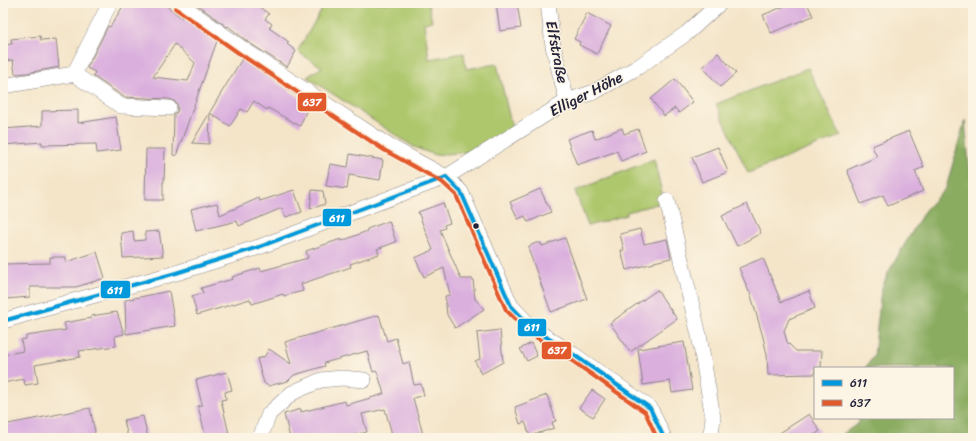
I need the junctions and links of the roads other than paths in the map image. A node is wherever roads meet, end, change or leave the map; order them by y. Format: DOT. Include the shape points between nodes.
graph roads {
  1 [pos="110,3"];
  2 [pos="179,3"];
  3 [pos="548,3"];
  4 [pos="720,3"];
  5 [pos="74,74"];
  6 [pos="3,86"];
  7 [pos="567,101"];
  8 [pos="169,108"];
  9 [pos="446,177"];
  10 [pos="667,201"];
  11 [pos="3,321"];
  12 [pos="364,380"];
  13 [pos="260,438"];
  14 [pos="664,438"];
  15 [pos="708,438"];
  1 -- 5 [label="street"];
  2 -- 9 [label="street" via="387,145"];
  3 -- 7 [label="street, Elfstraße" via="553,46"];
  4 -- 7 [label="street, Elliger Höhe" via="687,33 638,67 594,92"];
  5 -- 6 [label="street"];
  5 -- 8 [label="street" via="121,106"];
  7 -- 9 [label="street, Elliger Höhe"];
  9 -- 11 [label="street, Elliger Höhe" via="259,247"];
  9 -- 14 [label="street" via="461,192 511,306 531,326 650,408"];
  10 -- 15 [label="street" via="700,335 713,418"];
  12 -- 13 [label="street" via="320,380 292,393 269,414"];
}
